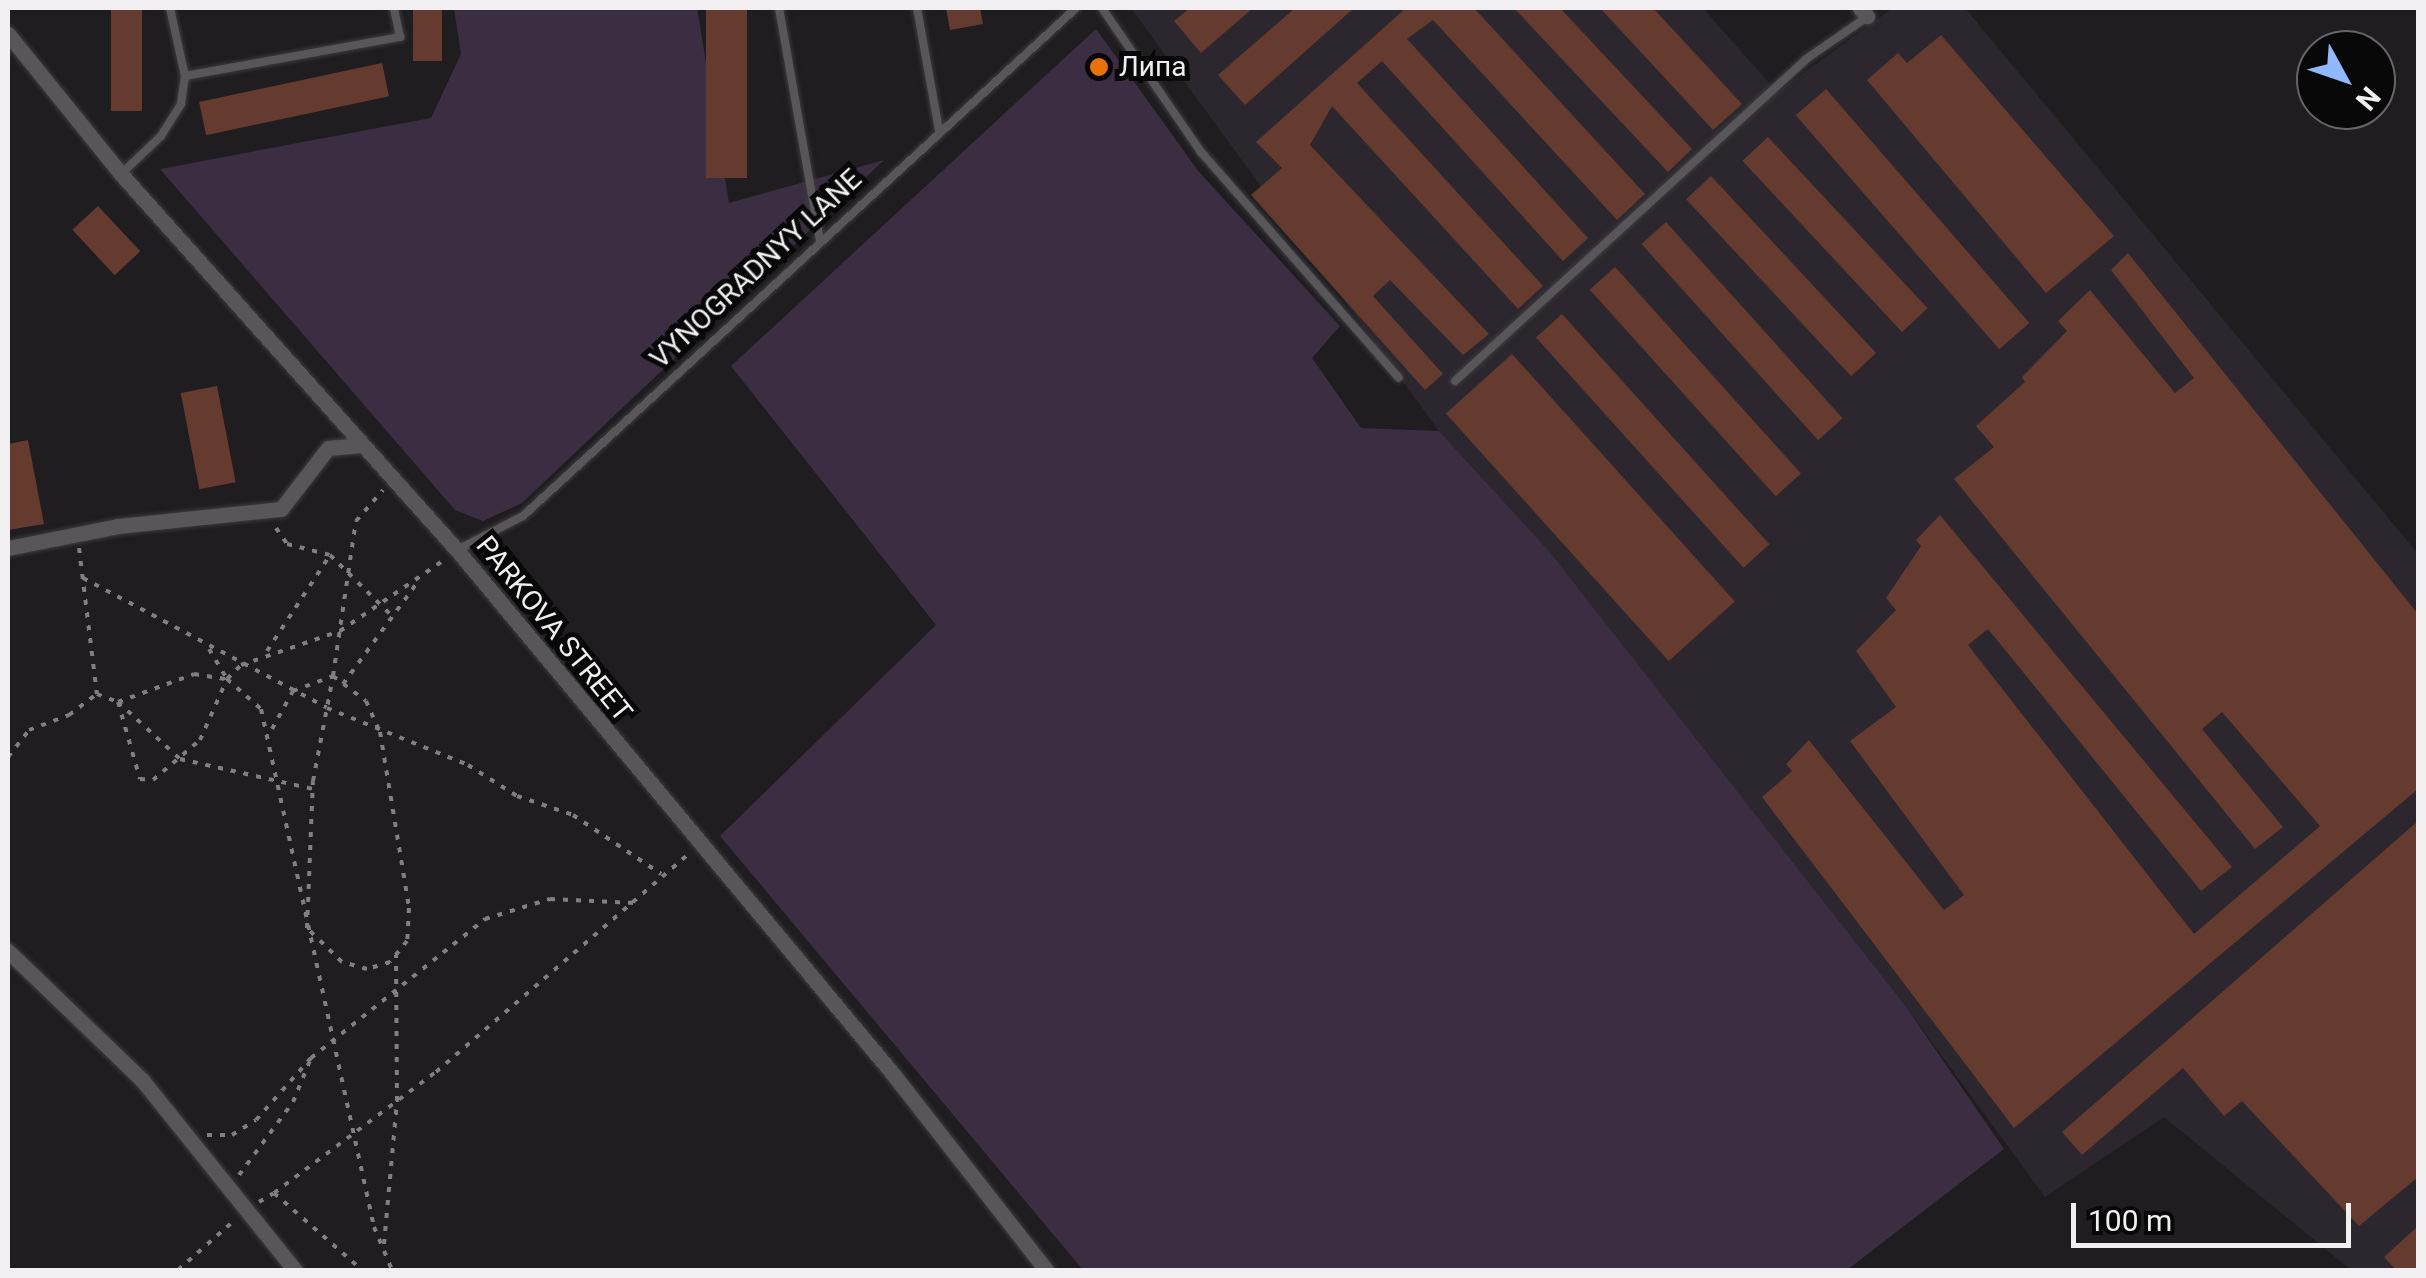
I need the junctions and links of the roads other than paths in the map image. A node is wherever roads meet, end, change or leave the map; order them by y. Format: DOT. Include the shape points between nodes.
graph roads {
  1 [pos="170,8"];
  2 [pos="394,8"];
  3 [pos="779,8"];
  4 [pos="916,8"];
  5 [pos="1076,8"];
  6 [pos="1102,8"];
  7 [pos="1865,10"];
  8 [pos="8,34"];
  9 [pos="184,76"];
  10 [pos="939,130"];
  11 [pos="121,174"];
  12 [pos="820,240"];
  13 [pos="1399,378"];
  14 [pos="1454,381"];
  15 [pos="362,445"];
  16 [pos="8,548"];
  17 [pos="457,550"];
  18 [pos="8,951"];
  19 [pos="295,1270"];
  20 [pos="1046,1270"];
  1 -- 9 [label="lane"];
  2 -- 9 [label="lane" via="400,37"];
  3 -- 12 [label="lane"];
  4 -- 10 [label="lane"];
  5 -- 10 [label="lane, VYNOGRADNYY LANE"];
  6 -- 13 [label="lane" via="1201,152"];
  7 -- 14 [label="lane"];
  8 -- 11 [label="street, PARKOVA STREET"];
  9 -- 11 [label="lane" via="180,104 161,136"];
  10 -- 12 [label="lane, VYNOGRADNYY LANE"];
  11 -- 15 [label="street, PARKOVA STREET"];
  12 -- 17 [label="lane, VYNOGRADNYY LANE" via="523,516"];
  15 -- 16 [label="street" via="328,448 281,508"];
  15 -- 17 [label="street, PARKOVA STREET"];
  17 -- 20 [label="street, PARKOVA STREET" via="893,1074"];
  18 -- 19 [label="street" via="142,1080"];
}
